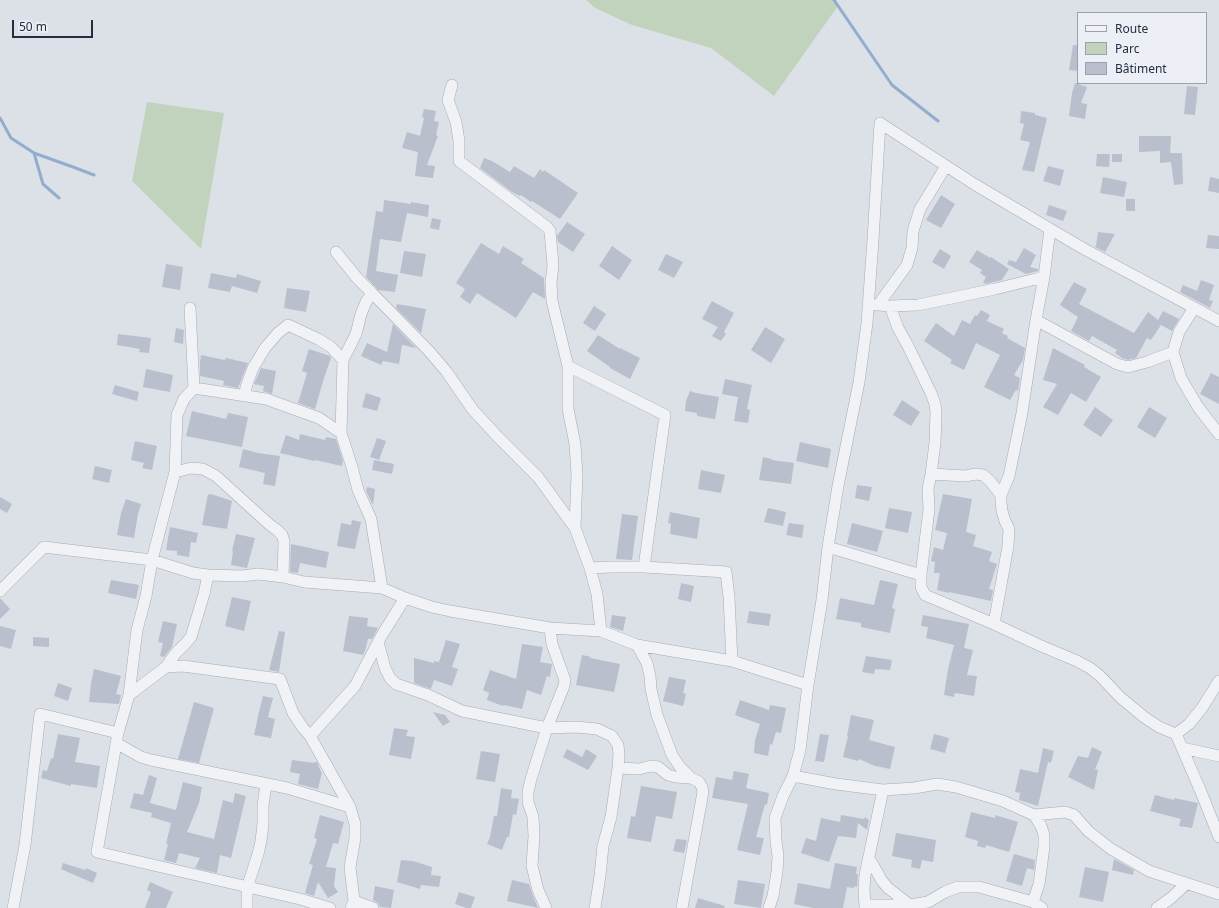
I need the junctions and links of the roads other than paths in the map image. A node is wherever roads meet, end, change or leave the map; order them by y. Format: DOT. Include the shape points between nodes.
graph roads {
  1 [pos="452,85"];
  2 [pos="946,166"];
  3 [pos="1050,230"];
  4 [pos="336,252"];
  5 [pos="1044,277"];
  6 [pos="372,293"];
  7 [pos="873,305"];
  8 [pos="890,306"];
  9 [pos="190,308"];
  10 [pos="1194,308"];
  11 [pos="1036,320"];
  12 [pos="1219,321"];
  13 [pos="1173,352"];
  14 [pos="343,360"];
  15 [pos="568,366"];
  16 [pos="194,388"];
  17 [pos="244,395"];
  18 [pos="341,433"];
  19 [pos="1219,434"];
  20 [pos="175,472"];
  21 [pos="931,474"];
  22 [pos="1002,495"];
  23 [pos="575,528"];
  24 [pos="828,546"];
  25 [pos="152,560"];
  26 [pos="590,568"];
  27 [pos="644,568"];
  28 [pos="208,575"];
  29 [pos="921,575"];
  30 [pos="283,577"];
  31 [pos="382,588"];
  32 [pos="0,591"];
  33 [pos="405,598"];
  34 [pos="994,624"];
  35 [pos="550,628"];
  36 [pos="601,630"];
  37 [pos="378,642"];
  38 [pos="637,645"];
  39 [pos="732,661"];
  40 [pos="166,667"];
  41 [pos="1219,681"];
  42 [pos="808,685"];
  43 [pos="129,695"];
  44 [pos="547,728"];
  45 [pos="1176,734"];
  46 [pos="310,736"];
  47 [pos="117,738"];
  48 [pos="1182,748"];
  49 [pos="1219,756"];
  50 [pos="618,768"];
  51 [pos="794,776"];
  52 [pos="691,778"];
  53 [pos="266,784"];
  54 [pos="883,790"];
  55 [pos="350,807"];
  56 [pos="1034,814"];
  57 [pos="1219,837"];
  58 [pos="869,859"];
  59 [pos="1186,884"];
  60 [pos="246,888"];
  61 [pos="1219,894"];
  62 [pos="352,904"];
  63 [pos="1038,905"];
  64 [pos="865,906"];
  65 [pos="910,906"];
  66 [pos="14,908"];
  67 [pos="247,908"];
  68 [pos="330,908"];
  69 [pos="373,908"];
  70 [pos="546,908"];
  71 [pos="595,908"];
  72 [pos="682,908"];
  73 [pos="769,908"];
  74 [pos="1157,908"];
  1 -- 15 [label="street" via="448,100 456,122 459,161 550,231 553,264 552,301"];
  2 -- 3 [label="street"];
  2 -- 7 [label="street" via="920,209 907,265"];
  2 -- 7 [label="street" via="880,123"];
  3 -- 5 [label="street"];
  3 -- 10 [label="street"];
  4 -- 6 [label="street"];
  5 -- 8 [label="street" via="918,304"];
  5 -- 11 [label="street"];
  6 -- 14 [label="street" via="363,308 356,334"];
  6 -- 23 [label="street" via="446,371 473,410 538,477"];
  7 -- 8 [label="street"];
  7 -- 24 [label="street" via="867,323 859,382"];
  8 -- 21 [label="street" via="935,404 935,442"];
  9 -- 16 [label="street"];
  10 -- 12 [label="street"];
  10 -- 13 [label="street" via="1179,332"];
  11 -- 13 [label="street" via="1117,364 1128,367"];
  11 -- 22 [label="street" via="1022,413 1009,476"];
  13 -- 19 [label="street" via="1181,378 1198,407"];
  14 -- 17 [label="street" via="331,347 288,325 265,348"];
  14 -- 18 [label="street"];
  15 -- 23 [label="street" via="568,409 575,444 577,475"];
  15 -- 27 [label="street" via="665,415"];
  16 -- 17 [label="street"];
  16 -- 20 [label="street" via="184,399 177,414"];
  17 -- 18 [label="street" via="266,399 319,418"];
  18 -- 31 [label="street" via="358,490 371,519"];
  20 -- 25 [label="street"];
  20 -- 30 [label="street" via="191,468 204,469 216,476 277,530 284,541"];
  21 -- 22 [label="street" via="983,475"];
  21 -- 29 [label="street"];
  22 -- 34 [label="street" via="1000,502 1009,529 1008,546"];
  23 -- 26 [label="street"];
  24 -- 29 [label="street"];
  24 -- 42 [label="street"];
  25 -- 28 [label="street"];
  25 -- 32 [label="street" via="44,547"];
  25 -- 43 [label="street" via="137,630"];
  26 -- 27 [label="street"];
  26 -- 36 [label="street" via="597,594"];
  27 -- 39 [label="street" via="726,572"];
  28 -- 30 [label="street" via="258,574"];
  28 -- 40 [label="street" via="191,636"];
  29 -- 34 [label="street" via="921,587 925,595"];
  30 -- 31 [label="street" via="304,582"];
  31 -- 33 [label="street"];
  33 -- 35 [label="street" via="444,610"];
  33 -- 37 [label="street"];
  34 -- 45 [label="street" via="1090,668 1144,717"];
  35 -- 36 [label="street"];
  35 -- 44 [label="street" via="552,644 565,680"];
  36 -- 38 [label="street"];
  37 -- 44 [label="street" via="385,668 396,684 462,711"];
  37 -- 46 [label="street" via="355,686"];
  38 -- 39 [label="street"];
  38 -- 52 [label="street" via="647,663 657,715 672,754"];
  39 -- 42 [label="street"];
  40 -- 43 [label="street"];
  40 -- 46 [label="street" via="182,666 280,679 294,712"];
  41 -- 45 [label="street" via="1202,708 1189,724"];
  42 -- 51 [label="street"];
  43 -- 47 [label="street"];
  44 -- 50 [label="street" via="597,729 612,736 618,745"];
  44 -- 70 [label="street" via="528,792 533,830 532,866"];
  45 -- 48 [label="street"];
  46 -- 55 [label="street"];
  47 -- 53 [label="street" via="141,757"];
  47 -- 60 [label="street" via="97,852"];
  47 -- 66 [label="street" via="40,714 25,845"];
  48 -- 49 [label="street"];
  48 -- 57 [label="street"];
  50 -- 52 [label="street" via="639,769 652,766 675,778"];
  50 -- 71 [label="street" via="611,817 603,846"];
  51 -- 54 [label="street"];
  51 -- 73 [label="street" via="775,818 778,856"];
  52 -- 72 [label="street" via="699,782 703,792"];
  53 -- 55 [label="street"];
  53 -- 60 [label="street" via="261,841"];
  54 -- 56 [label="street" via="944,785 1003,801"];
  54 -- 58 [label="street"];
  55 -- 62 [label="street" via="355,824 350,867"];
  56 -- 59 [label="street" via="1065,812 1074,815 1088,831 1111,849 1150,870"];
  56 -- 63 [label="street" via="1044,834"];
  58 -- 64 [label="street" via="865,874"];
  58 -- 65 [label="street" via="888,888"];
  59 -- 61 [label="street"];
  59 -- 74 [label="street"];
  60 -- 67 [label="street"];
  60 -- 68 [label="street"];
  62 -- 69 [label="street"];
  63 -- 65 [label="street" via="979,886 958,887 928,902"];
  64 -- 65 [label="street"];
}
